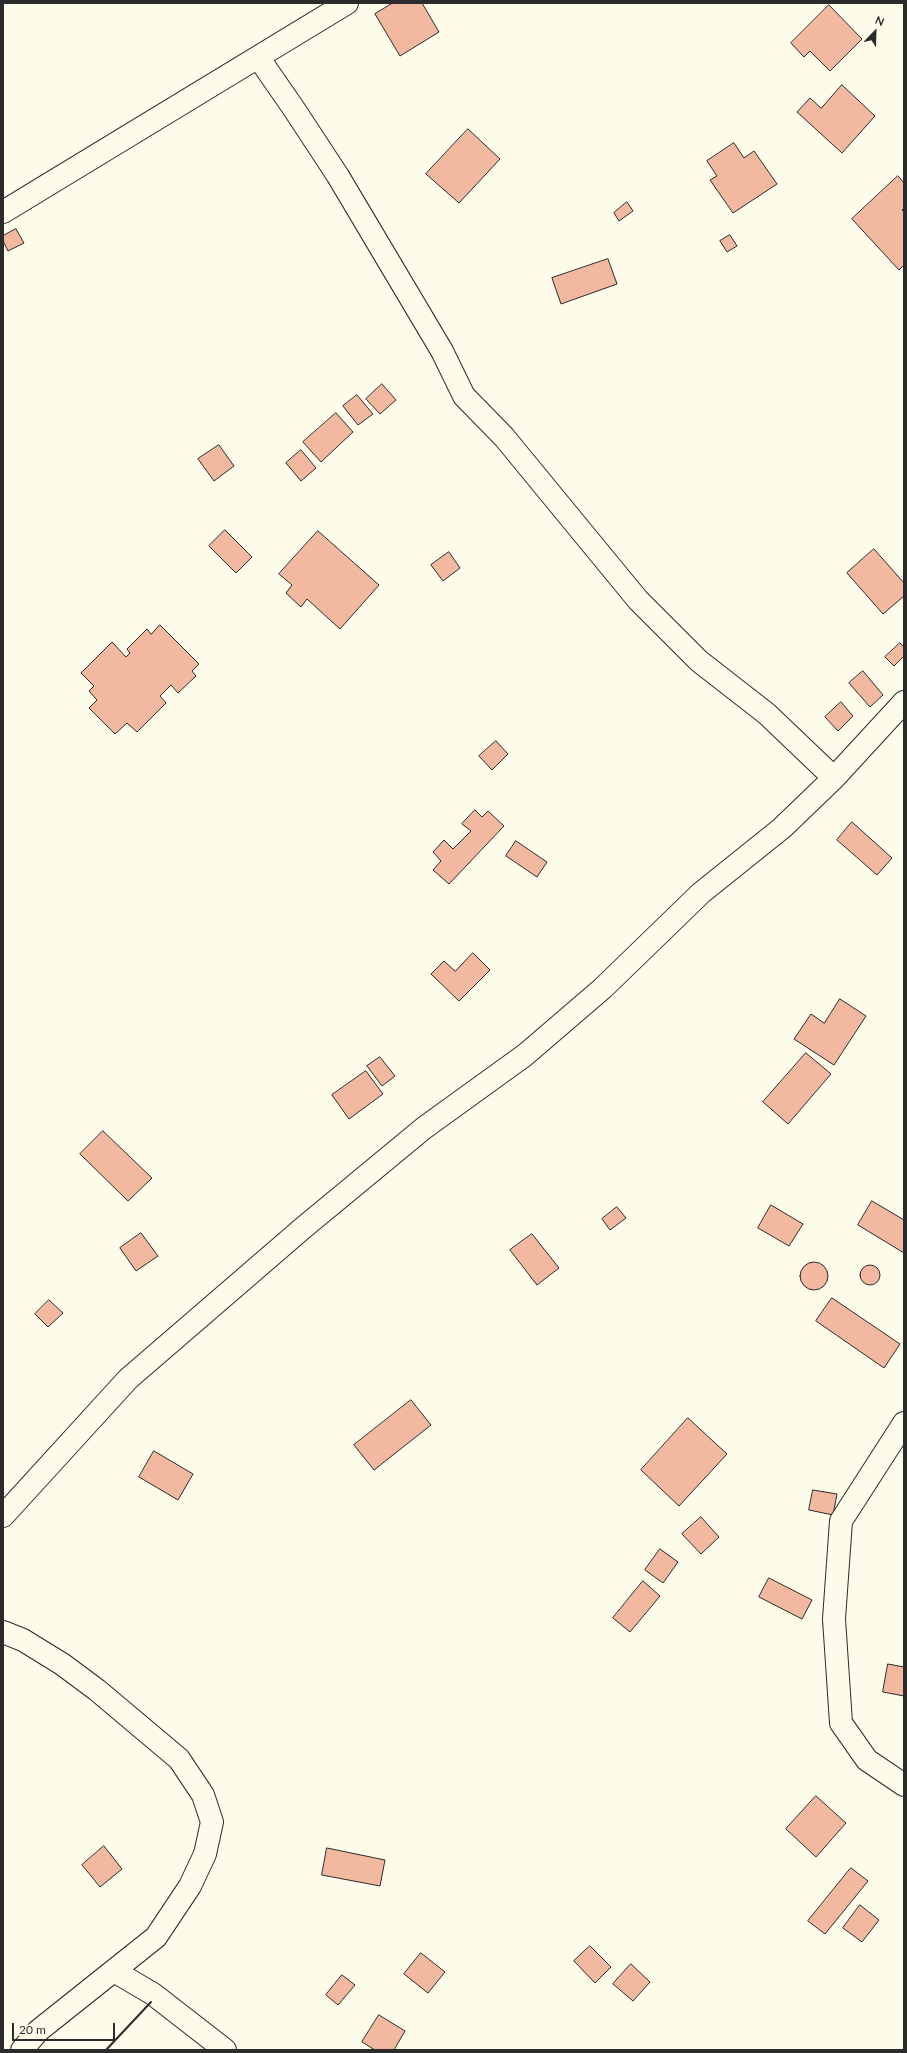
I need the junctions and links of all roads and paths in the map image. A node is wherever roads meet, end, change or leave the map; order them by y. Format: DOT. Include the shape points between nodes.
graph roads {
  1 [pos="347,3"];
  2 [pos="258,57"];
  3 [pos="3,212"];
  4 [pos="904,702"];
  5 [pos="834,778"];
  6 [pos="904,1423"];
  7 [pos="3,1516"];
  8 [pos="3,1632"];
  9 [pos="904,1785"];
  10 [pos="114,1971"];
  11 [pos="22,2050"];
  12 [pos="225,2050"];
  1 -- 2 [label="street"];
  2 -- 3 [label="street"];
  2 -- 5 [label="street" via="338,176 442,351 464,396 504,437 638,600 699,661 766,714"];
  4 -- 5 [label="street"];
  5 -- 7 [label="street" via="782,828 701,893 603,988 525,1055 424,1128 303,1228 128,1380"];
  6 -- 9 [label="street" via="841,1522 834,1619 841,1723 867,1760"];
  8 -- 10 [label="street" via="23,1640 49,1656 97,1690 179,1759 203,1795 212,1822 205,1854 190,1886 156,1937"];
  10 -- 11 [label="street" via="38,2031"];
  10 -- 12 [label="street" via="153,1994"];
}
